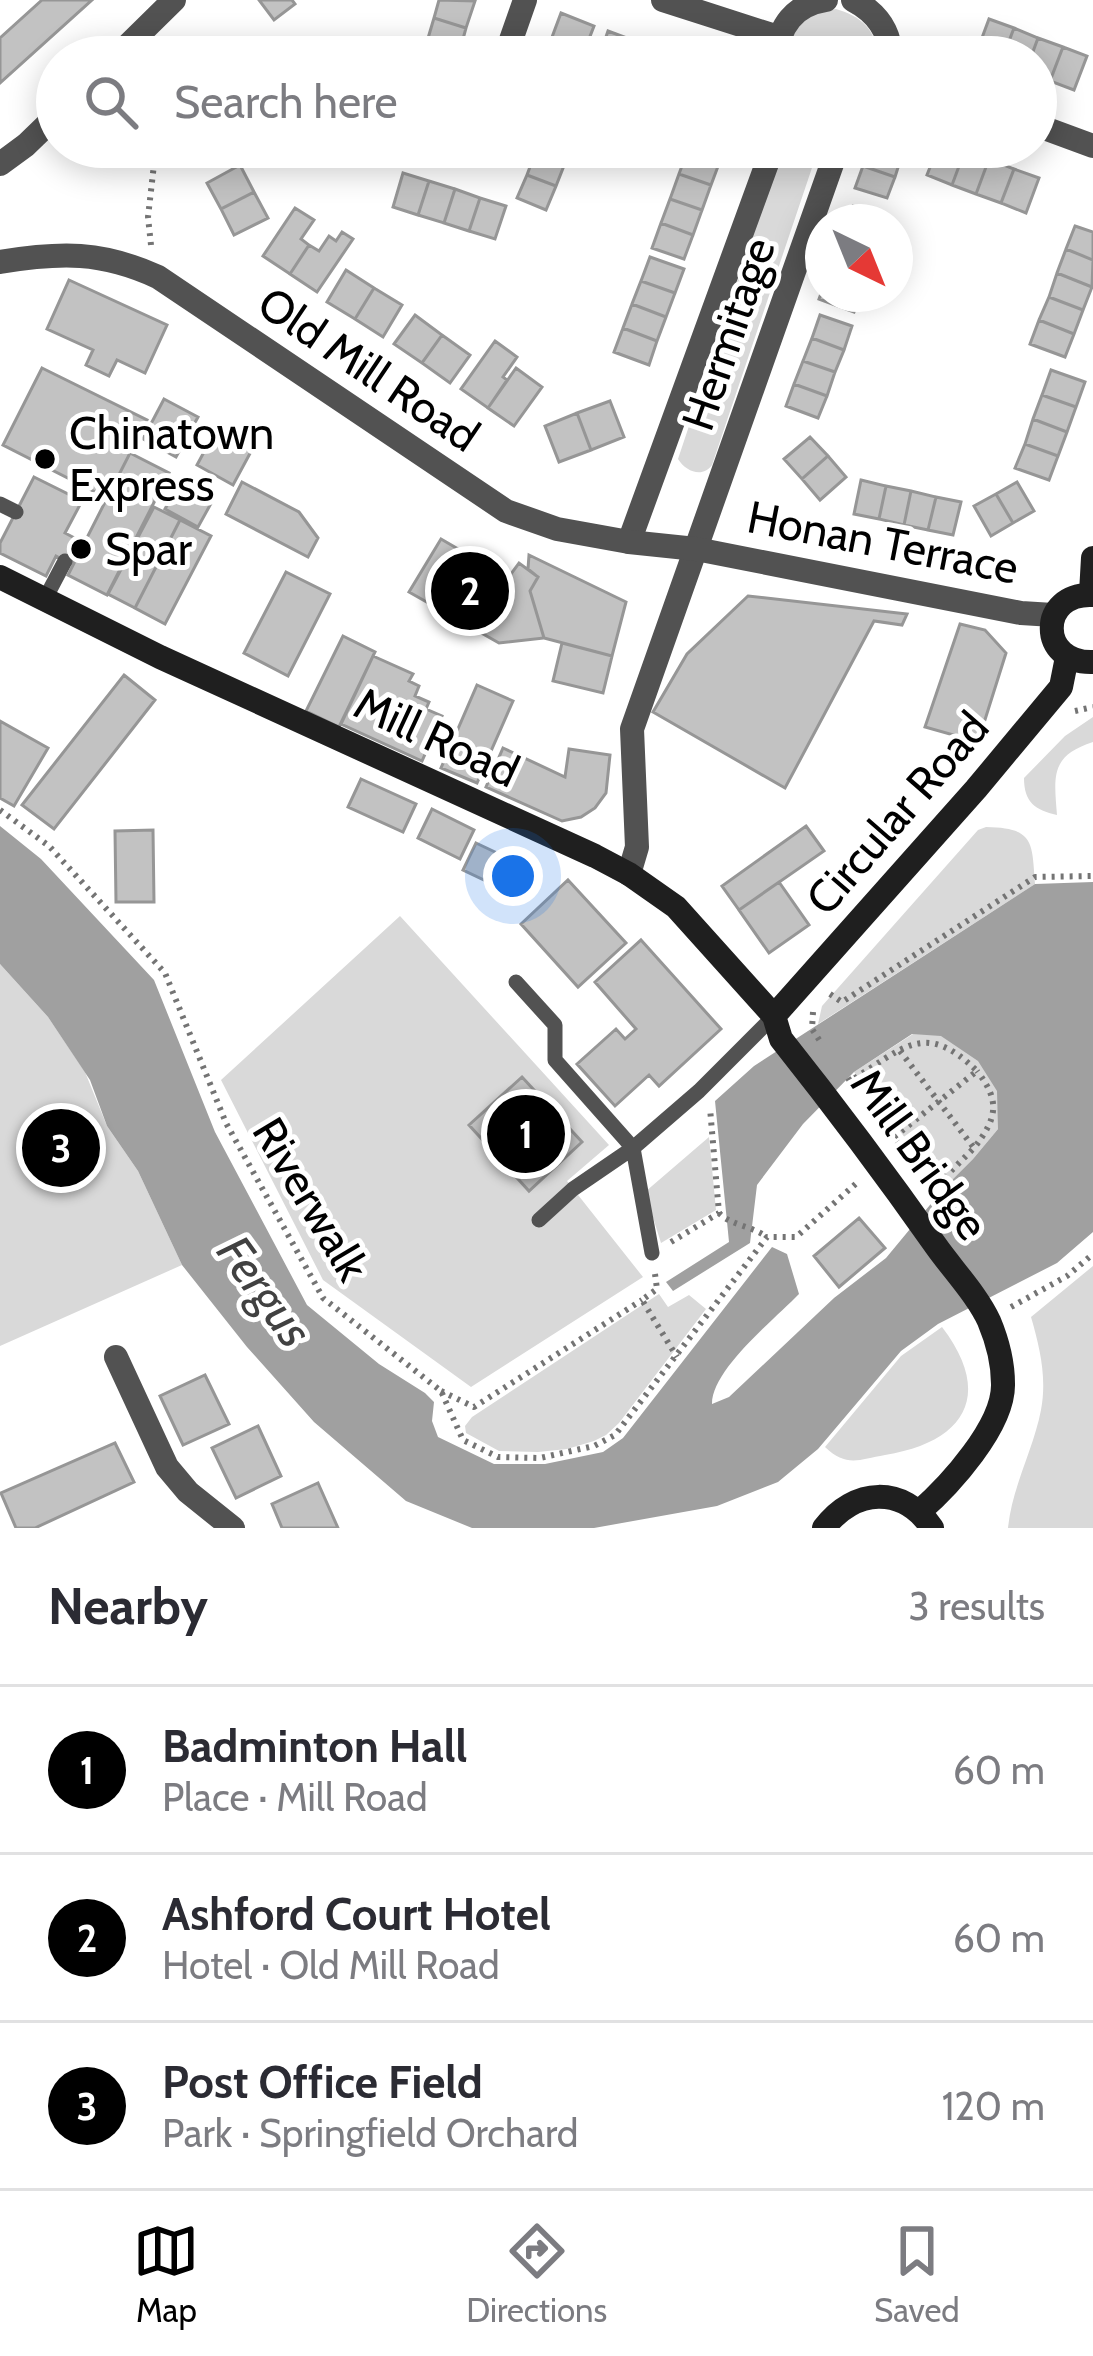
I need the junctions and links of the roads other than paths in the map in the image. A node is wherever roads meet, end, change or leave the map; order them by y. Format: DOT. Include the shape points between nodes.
graph roads {
  1 [pos="173,0"];
  2 [pos="525,0"];
  3 [pos="663,0"];
  4 [pos="826,0"];
  5 [pos="853,0"];
  6 [pos="137,36"];
  7 [pos="512,36"];
  8 [pos="750,36"];
  9 [pos="782,36"];
  10 [pos="889,36"];
  11 [pos="1057,132"];
  12 [pos="36,135"];
  13 [pos="1093,146"];
  14 [pos="0,164"];
  15 [pos="765,168"];
  16 [pos="831,168"];
  17 [pos="0,262"];
  18 [pos="629,542"];
  19 [pos="696,549"];
  20 [pos="1093,558"];
  21 [pos="64,561"];
  22 [pos="2,578"];
  23 [pos="1092,594"];
  24 [pos="45,599"];
  25 [pos="1053,615"];
  26 [pos="1067,657"];
  27 [pos="1093,662"];
  28 [pos="628,874"];
  29 [pos="516,982"];
  30 [pos="777,1027"];
  31 [pos="660,1125"];
  32 [pos="672,1140"];
  33 [pos="633,1148"];
  34 [pos="539,1220"];
  35 [pos="652,1253"];
  36 [pos="116,1357"];
  37 [pos="925,1520"];
  38 [pos="232,1528"];
  39 [pos="824,1528"];
  1 -- 6 [label="street"];
  2 -- 7 [label="street"];
  3 -- 8 [label="street"];
  4 -- 9 [label="street" via="791,16"];
  5 -- 10 [label="street"];
  11 -- 13 [label="street"];
  12 -- 14 [label="street"];
  15 -- 18 [label="street, Hermitage"];
  16 -- 19 [label="street, Hermitage"];
  17 -- 18 [label="street, Old Mill Road" via="87,254 127,263 506,512"];
  18 -- 19 [label="street, Old Mill Road"];
  19 -- 25 [label="street, Honan Terrace"];
  19 -- 28 [label="street, Hermitage" via="632,729 638,847"];
  20 -- 23 [label="main road"];
  21 -- 24 [label="lane"];
  22 -- 24 [label="main road, Mill Road"];
  23 -- 25 [label="main road" via="1062,602"];
  24 -- 28 [label="main road, Mill Road"];
  25 -- 26 [label="main road" via="1056,646"];
  26 -- 27 [label="main road"];
  26 -- 30 [label="main road, Circular Road" via="1061,687"];
  28 -- 30 [label="main road, Mill Road" via="676,908"];
  29 -- 33 [label="lane" via="555,1025 555,1060"];
  30 -- 31 [label="lane"];
  30 -- 37 [label="main road, Mill Bridge" via="988,1320 1000,1358 1004,1389 996,1414"];
  31 -- 32 [label="lane"];
  31 -- 33 [label="lane"];
  33 -- 34 [label="lane"];
  33 -- 35 [label="lane"];
  36 -- 38 [label="street" via="167,1468"];
  37 -- 39 [label="main road" via="900,1501 868,1498"];
}
